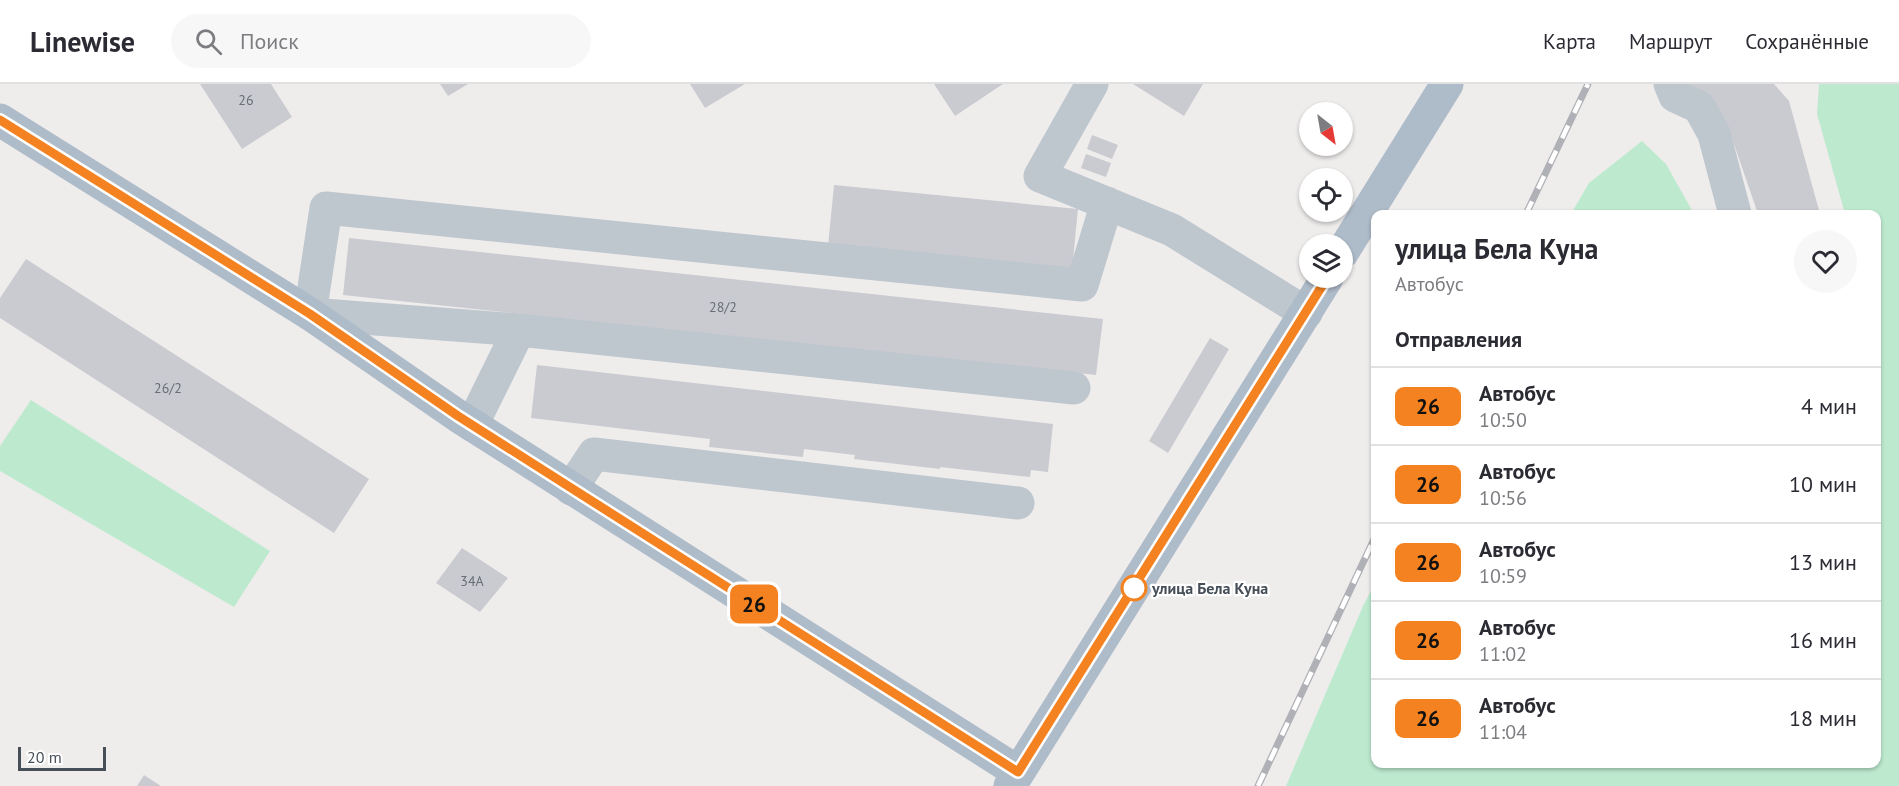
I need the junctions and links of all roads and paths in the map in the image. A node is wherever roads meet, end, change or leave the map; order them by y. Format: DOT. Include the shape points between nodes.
graph roads {
  1 [pos="1092,84"];
  2 [pos="1447,84"];
  3 [pos="1670,84"];
  4 [pos="0,120"];
  5 [pos="1107,203"];
  6 [pos="1734,210"];
  7 [pos="1353,235"];
  8 [pos="1322,288"];
  9 [pos="1306,313"];
  10 [pos="310,314"];
  11 [pos="519,330"];
  12 [pos="1074,388"];
  13 [pos="472,425"];
  14 [pos="571,489"];
  15 [pos="1018,503"];
  16 [pos="1014,779"];
  1 -- 5 [label="lane" via="1040,176"];
  2 -- 7 [label="main road"];
  3 -- 6 [label="lane" via="1675,96 1698,107 1714,134"];
  4 -- 10 [label="main road"];
  5 -- 9 [label="lane" via="1172,230"];
  5 -- 10 [label="lane" via="1082,285 326,208"];
  8 -- 9 [label="main road"];
  9 -- 16 [label="main road"];
  10 -- 11 [label="lane"];
  10 -- 13 [label="main road"];
  11 -- 12 [label="lane"];
  11 -- 13 [label="lane"];
  13 -- 14 [label="main road"];
  14 -- 15 [label="lane" via="594,454"];
  14 -- 16 [label="main road"];
}
